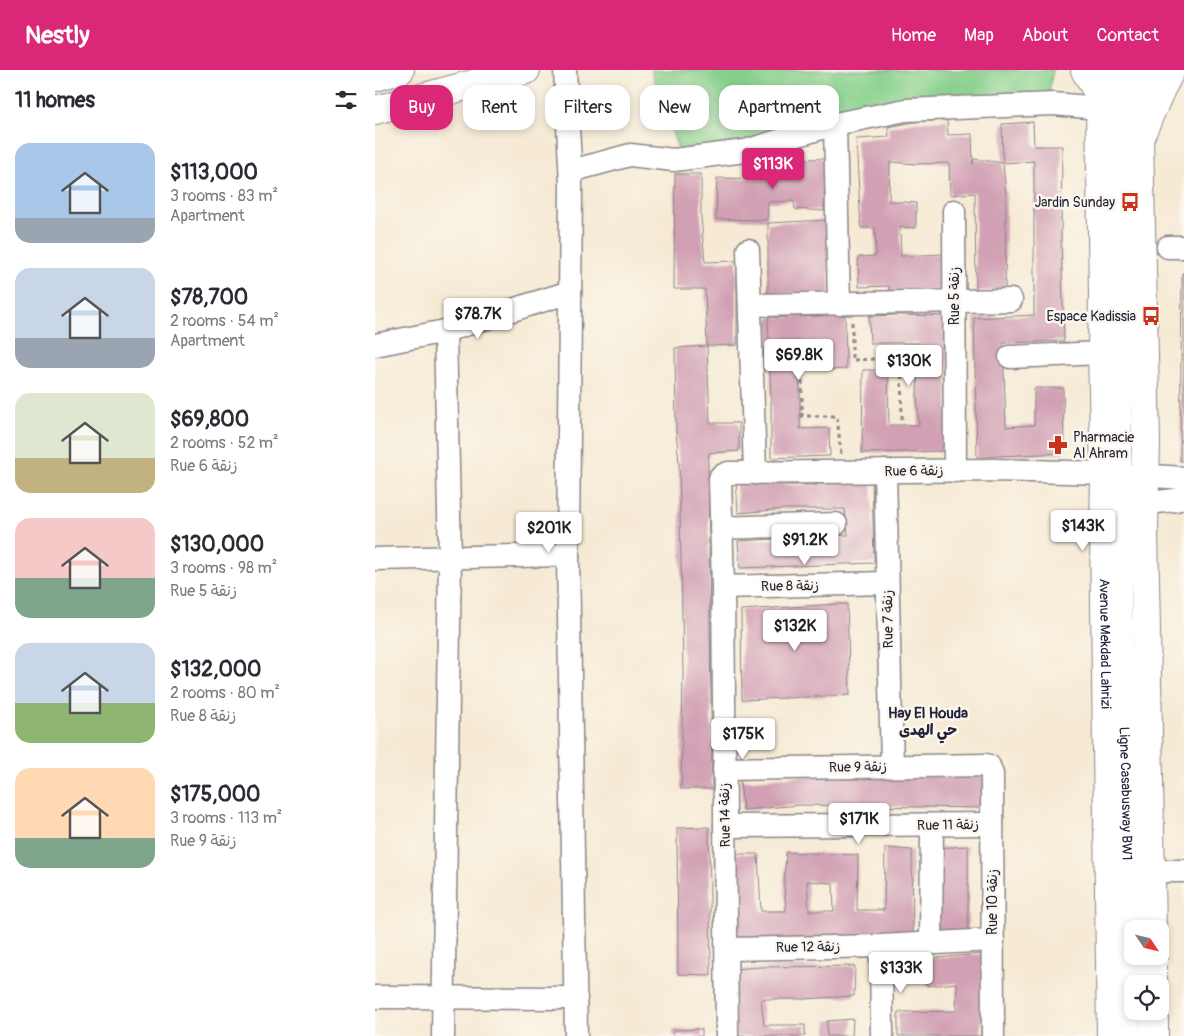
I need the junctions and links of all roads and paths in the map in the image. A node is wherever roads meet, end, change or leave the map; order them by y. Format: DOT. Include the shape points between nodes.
graph roads {
  1 [pos="400,70"];
  2 [pos="526,70"];
  3 [pos="565,70"];
  4 [pos="1085,70"];
  5 [pos="1104,70"];
  6 [pos="1122,70"];
  7 [pos="1127,70"];
  8 [pos="1143,70"];
  9 [pos="1171,70"];
  10 [pos="375,77"];
  11 [pos="1101,103"];
  12 [pos="375,110"];
  13 [pos="839,123"];
  14 [pos="815,130"];
  15 [pos="835,130"];
  16 [pos="1139,139"];
  17 [pos="571,171"];
  18 [pos="954,211"];
  19 [pos="748,250"];
  20 [pos="571,292"];
  21 [pos="1011,300"];
  22 [pos="955,301"];
  23 [pos="845,304"];
  24 [pos="750,305"];
  25 [pos="445,331"];
  26 [pos="375,345"];
  27 [pos="1102,353"];
  28 [pos="1010,357"];
  29 [pos="802,373"];
  30 [pos="902,419"];
  31 [pos="885,471"];
  32 [pos="955,471"];
  33 [pos="843,472"];
  34 [pos="755,473"];
  35 [pos="723,474"];
  36 [pos="1121,474"];
  37 [pos="1184,478"];
  38 [pos="1184,497"];
  39 [pos="1121,505"];
  40 [pos="837,524"];
  41 [pos="721,528"];
  42 [pos="568,555"];
  43 [pos="450,558"];
  44 [pos="375,559"];
  45 [pos="887,583"];
  46 [pos="723,587"];
  47 [pos="892,766"];
  48 [pos="991,768"];
  49 [pos="724,769"];
  50 [pos="992,824"];
  51 [pos="725,826"];
  52 [pos="932,826"];
  53 [pos="1151,871"];
  54 [pos="1184,871"];
  55 [pos="1152,920"];
  56 [pos="993,940"];
  57 [pos="931,943"];
  58 [pos="727,949"];
  59 [pos="881,950"];
  60 [pos="375,997"];
  61 [pos="443,997"];
  62 [pos="576,998"];
  63 [pos="1154,1020"];
  64 [pos="443,1036"];
  65 [pos="576,1036"];
  66 [pos="727,1036"];
  67 [pos="882,1036"];
  68 [pos="993,1036"];
  69 [pos="1111,1036"];
  70 [pos="1119,1036"];
  71 [pos="1129,1036"];
  72 [pos="1154,1036"];
  1 -- 10 [label="main road"];
  2 -- 12 [label="main road"];
  3 -- 17 [label="street"];
  4 -- 11 [label="main road"];
  5 -- 11 [label="main road, Avenue Mekdad Lahrizi"];
  6 -- 36 [label="street" via="1116,119"];
  7 -- 36 [label="street" via="1121,145"];
  8 -- 16 [label="main road, Avenue Mekdad Lahrizi"];
  9 -- 16 [label="main road"];
  11 -- 13 [label="street" via="906,110"];
  11 -- 27 [label="main road, Avenue Mekdad Lahrizi"];
  14 -- 17 [label="street" via="745,151 674,160 630,155"];
  15 -- 23 [label="street"];
  16 -- 36 [label="main road, Avenue Mekdad Lahrizi" via="1146,441"];
  17 -- 20 [label="street"];
  18 -- 22 [label="street, Rue 5 زنقة"];
  19 -- 24 [label="street"];
  20 -- 25 [label="street"];
  20 -- 42 [label="street"];
  21 -- 22 [label="street"];
  22 -- 23 [label="street"];
  22 -- 32 [label="street, Rue 5 زنقة"];
  23 -- 24 [label="street"];
  23 -- 30 [label="path" via="853,360 901,358"];
  24 -- 34 [label="street"];
  25 -- 26 [label="street"];
  25 -- 43 [label="street"];
  27 -- 28 [label="street"];
  27 -- 36 [label="main road, Avenue Mekdad Lahrizi"];
  29 -- 33 [label="path" via="802,416 837,416"];
  31 -- 32 [label="street, Rue 6 زنقة"];
  31 -- 33 [label="street, Rue 6 زنقة"];
  31 -- 45 [label="street, Rue 7 زنقة"];
  32 -- 36 [label="street, Rue 6 زنقة"];
  33 -- 34 [label="street, Rue 6 زنقة"];
  34 -- 35 [label="street, Rue 6 زنقة"];
  35 -- 41 [label="street, Rue 14 زنقة" via="720,479"];
  36 -- 37 [label="street"];
  36 -- 39 [label="main road, Avenue Mekdad Lahrizi"];
  36 -- 39 [label="main road, Avenue Mekdad Lahrizi"];
  38 -- 39 [label="street"];
  39 -- 53 [label="main road, Avenue Mekdad Lahrizi"];
  39 -- 69 [label="main road, Avenue Mekdad Lahrizi"];
  39 -- 70 [label="street, Ligne Casabusway BW1"];
  39 -- 71 [label="street, Ligne Casabusway BW1"];
  40 -- 41 [label="street"];
  41 -- 46 [label="street, Rue 14 زنقة"];
  42 -- 43 [label="street"];
  42 -- 62 [label="street"];
  43 -- 44 [label="street"];
  43 -- 61 [label="street"];
  45 -- 46 [label="street, Rue 8 زنقة"];
  45 -- 47 [label="street, Rue 7 زنقة"];
  46 -- 49 [label="street, Rue 14 زنقة"];
  47 -- 48 [label="street, Rue 9 زنقة" via="986,765"];
  47 -- 49 [label="street, Rue 9 زنقة"];
  48 -- 50 [label="street, Rue 10 زنقة"];
  49 -- 51 [label="street, Rue 14 زنقة"];
  50 -- 52 [label="street, Rue 11 زنقة"];
  50 -- 56 [label="street, Rue 10 زنقة"];
  51 -- 52 [label="street, Rue 11 زنقة"];
  51 -- 58 [label="street, Rue 14 زنقة"];
  52 -- 57 [label="street"];
  53 -- 54 [label="street"];
  53 -- 55 [label="main road, Avenue Mekdad Lahrizi"];
  56 -- 57 [label="street, Rue 12 زنقة"];
  56 -- 68 [label="street, Rue 10 زنقة"];
  57 -- 59 [label="street, Rue 12 زنقة"];
  58 -- 59 [label="street, Rue 12 زنقة"];
  58 -- 66 [label="street, Rue 14 زنقة"];
  59 -- 67 [label="street"];
  60 -- 61 [label="street"];
  61 -- 62 [label="street"];
  61 -- 64 [label="street"];
  62 -- 65 [label="street"];
  63 -- 72 [label="main road"];
}
